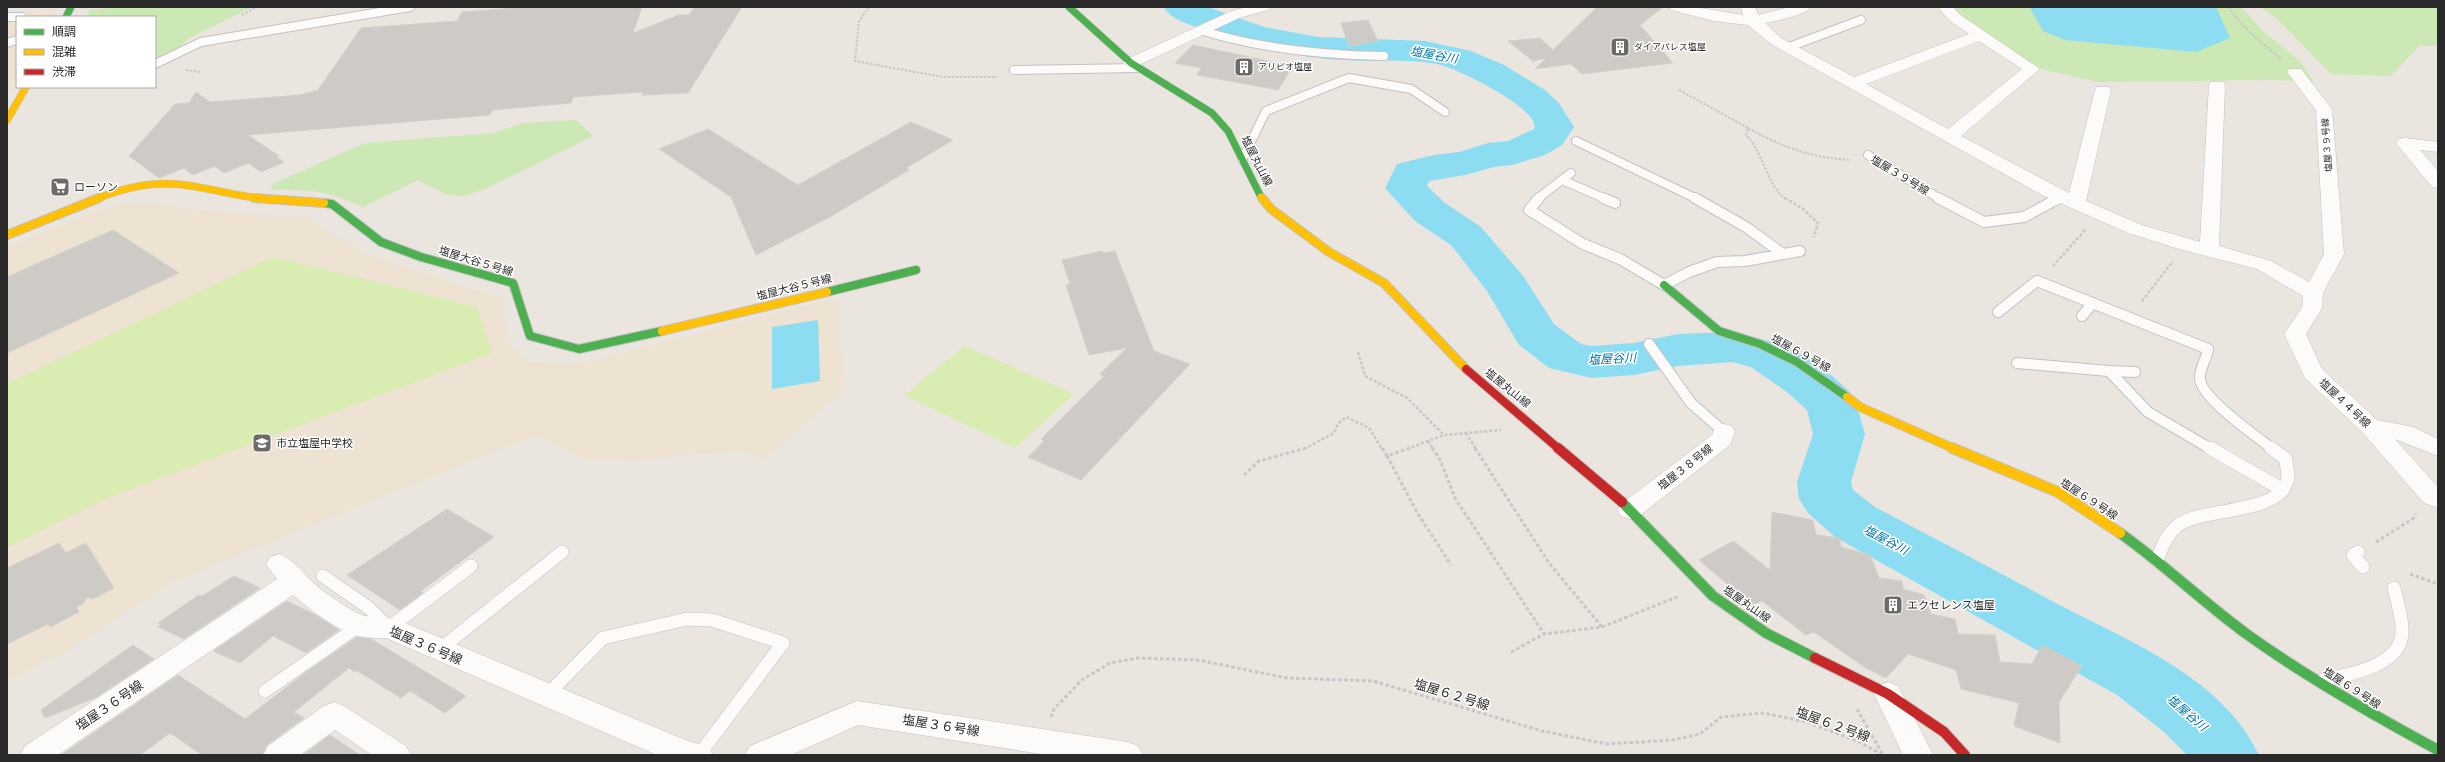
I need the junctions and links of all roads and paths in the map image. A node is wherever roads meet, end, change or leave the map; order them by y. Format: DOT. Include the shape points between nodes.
graph roads {
  1 [pos="71,7"];
  2 [pos="410,7"];
  3 [pos="869,7"];
  4 [pos="1069,7"];
  5 [pos="1218,7"];
  6 [pos="1263,7"];
  7 [pos="1676,7"];
  8 [pos="1804,7"];
  9 [pos="1945,7"];
  10 [pos="2228,7"];
  11 [pos="1750,14"];
  12 [pos="353,15"];
  13 [pos="1234,15"];
  14 [pos="66,16"];
  15 [pos="1860,20"];
  16 [pos="360,23"];
  17 [pos="1200,30"];
  18 [pos="1980,35"];
  19 [pos="1789,47"];
  20 [pos="1384,56"];
  21 [pos="156,64"];
  22 [pos="1135,66"];
  23 [pos="1014,70"];
  24 [pos="2294,72"];
  25 [pos="1853,83"];
  26 [pos="2217,85"];
  27 [pos="25,88"];
  28 [pos="1679,90"];
  29 [pos="2103,90"];
  30 [pos="1444,112"];
  31 [pos="7,120"];
  32 [pos="1748,128"];
  33 [pos="1950,136"];
  34 [pos="1576,141"];
  35 [pos="2438,147"];
  36 [pos="1868,155"];
  37 [pos="1242,160"];
  38 [pos="1572,173"];
  39 [pos="1562,180"];
  40 [pos="2438,183"];
  41 [pos="2068,200"];
  42 [pos="1615,203"];
  43 [pos="7,235"];
  44 [pos="2186,245"];
  45 [pos="2071,248"];
  46 [pos="2209,250"];
  47 [pos="1800,251"];
  48 [pos="1783,254"];
  49 [pos="916,270"];
  50 [pos="2037,281"];
  51 [pos="1664,285"];
  52 [pos="2313,293"];
  53 [pos="2093,303"];
  54 [pos="1998,312"];
  55 [pos="2082,316"];
  56 [pos="2130,318"];
  57 [pos="1649,344"];
  58 [pos="1358,352"];
  59 [pos="2017,363"];
  60 [pos="2109,371"];
  61 [pos="2135,372"];
  62 [pos="2370,426"];
  63 [pos="1537,427"];
  64 [pos="1724,432"];
  65 [pos="1466,433"];
  66 [pos="1444,435"];
  67 [pos="1428,441"];
  68 [pos="2438,448"];
  69 [pos="1387,456"];
  70 [pos="1244,475"];
  71 [pos="2283,490"];
  72 [pos="2436,498"];
  73 [pos="1630,510"];
  74 [pos="562,552"];
  75 [pos="2358,552"];
  76 [pos="2157,560"];
  77 [pos="1451,565"];
  78 [pos="471,566"];
  79 [pos="2362,567"];
  80 [pos="323,576"];
  81 [pos="1703,586"];
  82 [pos="2394,588"];
  83 [pos="359,626"];
  84 [pos="1602,627"];
  85 [pos="389,628"];
  86 [pos="1544,634"];
  87 [pos="439,650"];
  88 [pos="1511,652"];
  89 [pos="2318,680"];
  90 [pos="265,691"];
  91 [pos="1888,694"];
  92 [pos="546,696"];
  93 [pos="1854,704"];
  94 [pos="1041,742"];
  95 [pos="2438,750"];
  96 [pos="35,755"];
  97 [pos="278,755"];
  98 [pos="396,755"];
  99 [pos="698,755"];
  100 [pos="760,755"];
  101 [pos="1128,755"];
  102 [pos="1883,755"];
  103 [pos="1918,755"];
  104 [pos="1965,755"];
  1 -- 14 [label="street"];
  2 -- 12 [label="lane"];
  3 -- 23 [label="path" via="859,21 855,61 941,78 978,79 1005,76"];
  4 -- 22 [label="street, 塩屋丸山線"];
  5 -- 13 [label="street"];
  6 -- 13 [label="street"];
  7 -- 11 [label="street" via="1704,14"];
  8 -- 11 [label="street" via="1776,17"];
  9 -- 18 [label="street" via="1954,17"];
  10 -- 24 [label="path" via="2245,28"];
  11 -- 19 [label="street" via="1776,41"];
  12 -- 16 [label="lane"];
  12 -- 21 [label="lane" via="276,31 201,42"];
  13 -- 17 [label="street"];
  15 -- 19 [label="lane"];
  17 -- 20 [label="lane" via="1246,44 1351,56"];
  17 -- 22 [label="street"];
  18 -- 25 [label="street"];
  18 -- 33 [label="street" via="2032,69"];
  19 -- 25 [label="street"];
  22 -- 23 [label="lane" via="1109,70"];
  22 -- 37 [label="street, 塩屋丸山線" via="1212,113 1228,130"];
  24 -- 52 [label="street, 塩屋３９号線" via="2324,109 2334,254"];
  25 -- 33 [label="street"];
  26 -- 46 [label="street"];
  27 -- 31 [label="street"];
  28 -- 32 [label="path, 塩屋３９号線"];
  29 -- 41 [label="street"];
  30 -- 37 [label="lane" via="1411,89 1349,78 1274,106 1266,112"];
  32 -- 36 [label="path, 塩屋３９号線" via="1783,148 1818,158 1858,160"];
  32 -- 47 [label="path" via="1746,135 1755,144 1778,194 1803,209 1818,223 1813,240"];
  33 -- 41 [label="street"];
  34 -- 48 [label="lane" via="1723,213 1756,233"];
  35 -- 40 [label="street" via="2405,143"];
  36 -- 41 [label="lane, 塩屋３９号線" via="1945,202 1984,222 2024,217"];
  37 -- 63 [label="street, 塩屋丸山線" via="1258,193 1271,209 1329,252 1384,283 1456,361"];
  38 -- 39 [label="lane"];
  39 -- 42 [label="lane"];
  39 -- 51 [label="lane" via="1536,200 1529,210 1583,244 1620,259"];
  41 -- 44 [label="street" via="2135,229"];
  43 -- 49 [label="street, 塩屋大谷５号線" via="111,193 148,185 174,184 241,197 332,204 381,242 421,258 514,283 530,336 579,349"];
  44 -- 46 [label="street"];
  44 -- 56 [label="path"];
  45 -- 50 [label="path"];
  46 -- 52 [label="street" via="2264,265"];
  47 -- 48 [label="lane"];
  48 -- 51 [label="lane" via="1717,262"];
  50 -- 53 [label="lane"];
  50 -- 54 [label="lane"];
  51 -- 76 [label="street, 塩屋６９号線" via="1719,331 1760,344 1797,362 1833,385 1860,407 2058,492"];
  52 -- 62 [label="street, 塩屋４４号線" via="2312,308 2295,334 2313,373"];
  53 -- 55 [label="lane"];
  53 -- 56 [label="lane"];
  56 -- 71 [label="lane" via="2208,349 2208,359 2200,370 2200,382 2213,401 2286,459 2289,471"];
  57 -- 64 [label="lane, 塩屋３８号線" via="1691,403"];
  58 -- 66 [label="path" via="1365,376 1407,398"];
  59 -- 60 [label="lane"];
  60 -- 61 [label="lane"];
  60 -- 71 [label="lane" via="2148,412"];
  62 -- 68 [label="street" via="2405,433"];
  62 -- 72 [label="street, 塩屋４４号線"];
  63 -- 65 [label="path"];
  63 -- 73 [label="street, 塩屋丸山線" via="1614,492"];
  64 -- 73 [label="street, 塩屋３８号線" via="1722,439"];
  65 -- 66 [label="path"];
  65 -- 84 [label="path" via="1549,563"];
  66 -- 67 [label="path"];
  67 -- 69 [label="path"];
  67 -- 86 [label="path" via="1439,457 1455,498"];
  69 -- 70 [label="path" via="1369,428 1346,417 1338,424 1334,433 1303,449 1259,461"];
  69 -- 77 [label="path" via="1418,514"];
  71 -- 76 [label="lane" via="2266,502 2182,522 2165,538"];
  72 -- 75 [label="path" via="2421,505 2414,518"];
  73 -- 81 [label="street, 塩屋丸山線"];
  74 -- 87 [label="lane"];
  75 -- 79 [label="lane" via="2353,555"];
  76 -- 89 [label="street, 塩屋６９号線" via="2224,617"];
  78 -- 85 [label="lane"];
  80 -- 85 [label="lane" via="368,608"];
  81 -- 84 [label="path"];
  81 -- 91 [label="street, 塩屋丸山線" via="1766,633"];
  82 -- 89 [label="lane" via="2403,635 2396,650 2378,663 2358,672"];
  83 -- 85 [label="street, 塩屋３６号線"];
  83 -- 90 [label="lane"];
  83 -- 96 [label="street, 塩屋３６号線" via="314,598 286,573"];
  84 -- 86 [label="path"];
  85 -- 87 [label="street, 塩屋３６号線"];
  86 -- 88 [label="path"];
  87 -- 92 [label="street, 塩屋３６号線"];
  89 -- 95 [label="street, 塩屋６９号線" via="2369,713"];
  91 -- 103 [label="street"];
  91 -- 104 [label="street, 塩屋丸山線" via="1944,732"];
  92 -- 99 [label="street, 塩屋３６号線" via="686,754"];
  92 -- 99 [label="lane" via="603,638 687,619 712,620 783,643"];
  93 -- 102 [label="path"];
  94 -- 100 [label="street, 塩屋３６号線" via="857,713"];
  94 -- 101 [label="street, 塩屋３６号線"];
  94 -- 102 [label="path, 塩屋６２号線" via="1054,709 1082,680 1110,663 1138,658 1198,660 1288,678 1372,681 1473,712 1607,744 1673,740 1700,734 1721,717 1763,712 1807,722 1857,741"];
  97 -- 98 [label="street" via="334,714"];
}
